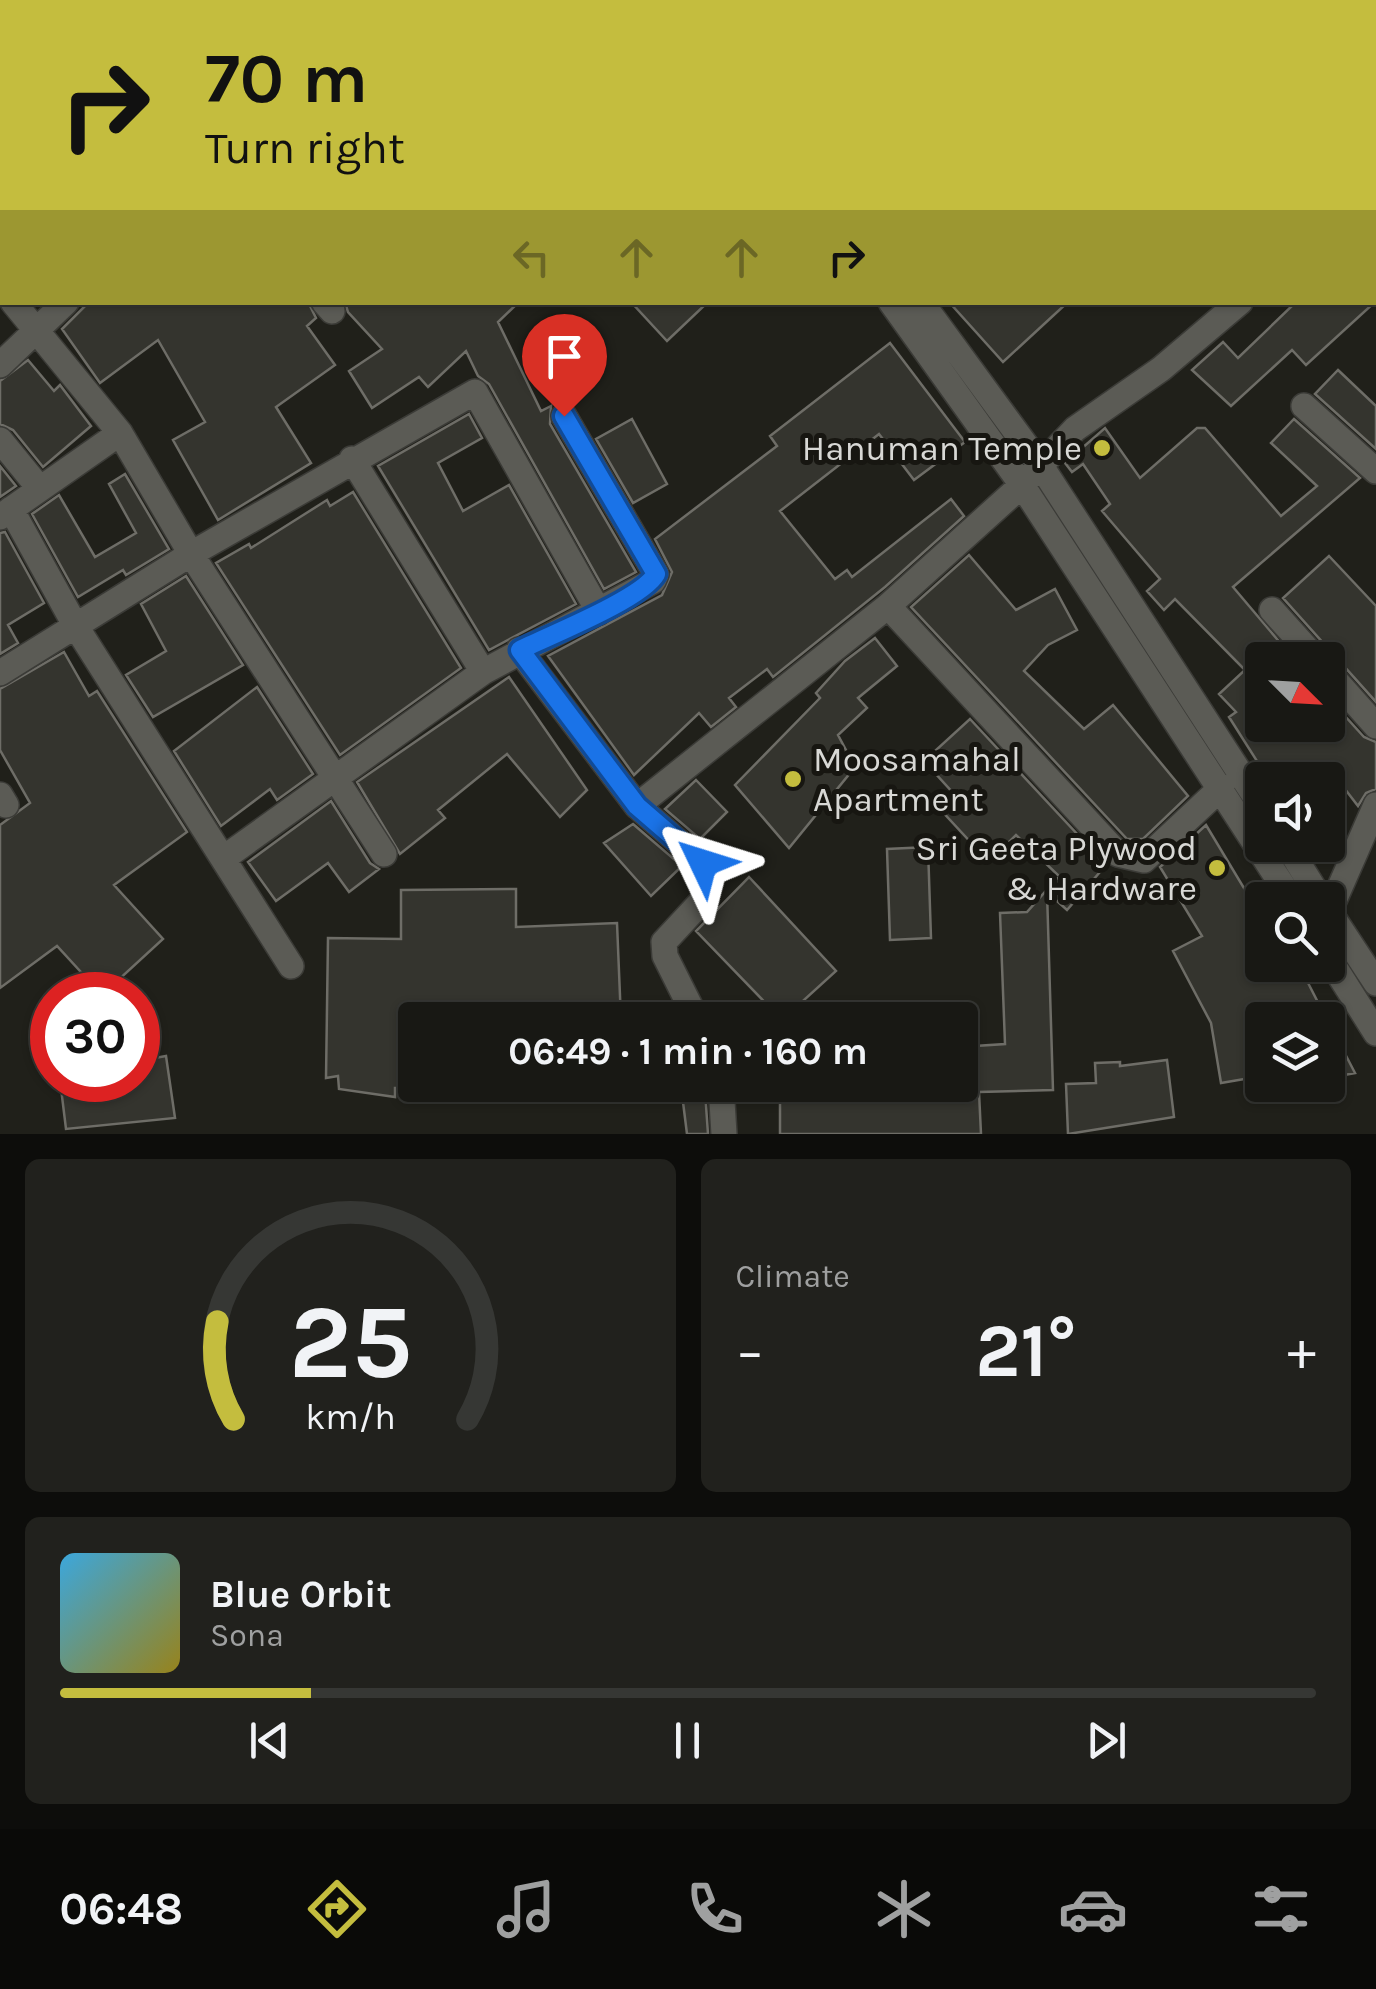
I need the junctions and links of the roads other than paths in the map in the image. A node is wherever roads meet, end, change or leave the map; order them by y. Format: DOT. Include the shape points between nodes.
graph roads {
  1 [pos="16,305"];
  2 [pos="63,305"];
  3 [pos="893,305"];
  4 [pos="922,305"];
  5 [pos="1236,305"];
  6 [pos="40,330"];
  7 [pos="0,365"];
  8 [pos="1304,406"];
  9 [pos="564,416"];
  10 [pos="120,433"];
  11 [pos="0,440"];
  12 [pos="352,459"];
  13 [pos="1041,466"];
  14 [pos="1376,471"];
  15 [pos="1022,485"];
  16 [pos="40,489"];
  17 [pos="6,513"];
  18 [pos="191,554"];
  19 [pos="888,606"];
  20 [pos="1272,610"];
  21 [pos="600,612"];
  22 [pos="75,625"];
  23 [pos="1300,642"];
  24 [pos="520,650"];
  25 [pos="483,672"];
  26 [pos="0,673"];
  27 [pos="1345,691"];
  28 [pos="1376,726"];
  29 [pos="334,779"];
  30 [pos="1245,781"];
  31 [pos="1222,787"];
  32 [pos="1376,805"];
  33 [pos="637,806"];
  34 [pos="384,854"];
  35 [pos="224,858"];
  36 [pos="1281,882"];
  37 [pos="1341,882"];
  38 [pos="1345,936"];
  39 [pos="290,966"];
  40 [pos="1344,982"];
  41 [pos="1376,983"];
  42 [pos="688,1002"];
  43 [pos="1376,1033"];
  44 [pos="723,1102"];
  45 [pos="724,1134"];
  1 -- 6 [label="street"];
  2 -- 6 [label="street"];
  3 -- 15 [label="street"];
  4 -- 13 [label="street"];
  5 -- 13 [label="street" via="1075,428"];
  6 -- 7 [label="street"];
  6 -- 10 [label="street"];
  8 -- 14 [label="street"];
  9 -- 21 [label="street" via="656,574"];
  10 -- 16 [label="street"];
  10 -- 18 [label="street"];
  11 -- 16 [label="street"];
  12 -- 18 [label="street"];
  12 -- 21 [label="street" via="475,392"];
  12 -- 25 [label="street"];
  13 -- 15 [label="street"];
  13 -- 30 [label="street"];
  15 -- 19 [label="street"];
  15 -- 31 [label="street"];
  16 -- 17 [label="street"];
  17 -- 22 [label="street"];
  18 -- 22 [label="street"];
  18 -- 29 [label="street"];
  19 -- 31 [label="street" via="1118,854 1144,860"];
  19 -- 33 [label="street"];
  20 -- 23 [label="street"];
  21 -- 24 [label="street"];
  22 -- 26 [label="street"];
  22 -- 35 [label="street"];
  24 -- 25 [label="street"];
  24 -- 33 [label="street"];
  25 -- 29 [label="street"];
  27 -- 28 [label="street"];
  29 -- 34 [label="street"];
  29 -- 35 [label="street"];
  31 -- 36 [label="street"];
  32 -- 37 [label="street"];
  33 -- 42 [label="street" via="703,863 711,880 703,900 664,942"];
  35 -- 39 [label="street"];
  38 -- 41 [label="street"];
  40 -- 43 [label="street"];
  44 -- 45 [label="street"];
}
